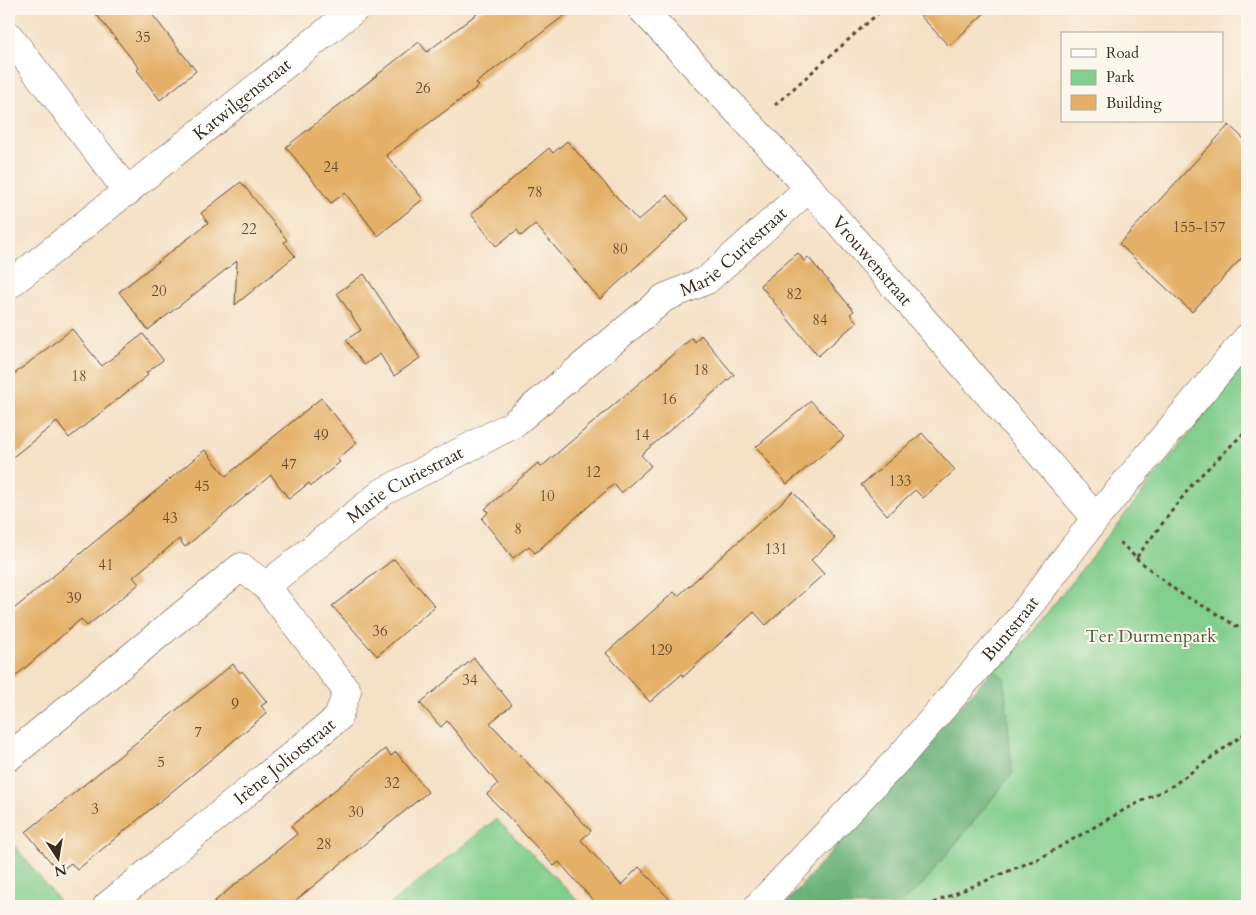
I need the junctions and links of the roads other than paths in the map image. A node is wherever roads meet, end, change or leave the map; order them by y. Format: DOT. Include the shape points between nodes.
graph roads {
  1 [pos="355,9"];
  2 [pos="642,9"];
  3 [pos="9,36"];
  4 [pos="809,188"];
  5 [pos="128,192"];
  6 [pos="9,285"];
  7 [pos="1247,338"];
  8 [pos="1096,518"];
  9 [pos="266,586"];
  10 [pos="9,757"];
  11 [pos="107,906"];
  12 [pos="758,906"];
  1 -- 5 [label="street, Katwilgenstraat"];
  2 -- 4 [label="street, Vrouwenstraat"];
  3 -- 5 [label="street"];
  4 -- 8 [label="street, Vrouwenstraat"];
  4 -- 9 [label="street, Marie Curiestraat" via="707,280 664,298 512,425 383,492"];
  5 -- 6 [label="street, Katwilgenstraat"];
  7 -- 8 [label="street, Buntstraat"];
  8 -- 12 [label="street, Buntstraat" via="1016,623 906,749"];
  9 -- 10 [label="street" via="241,567"];
  9 -- 11 [label="street, Irène Joliotstraat" via="347,691 338,718"];
}
